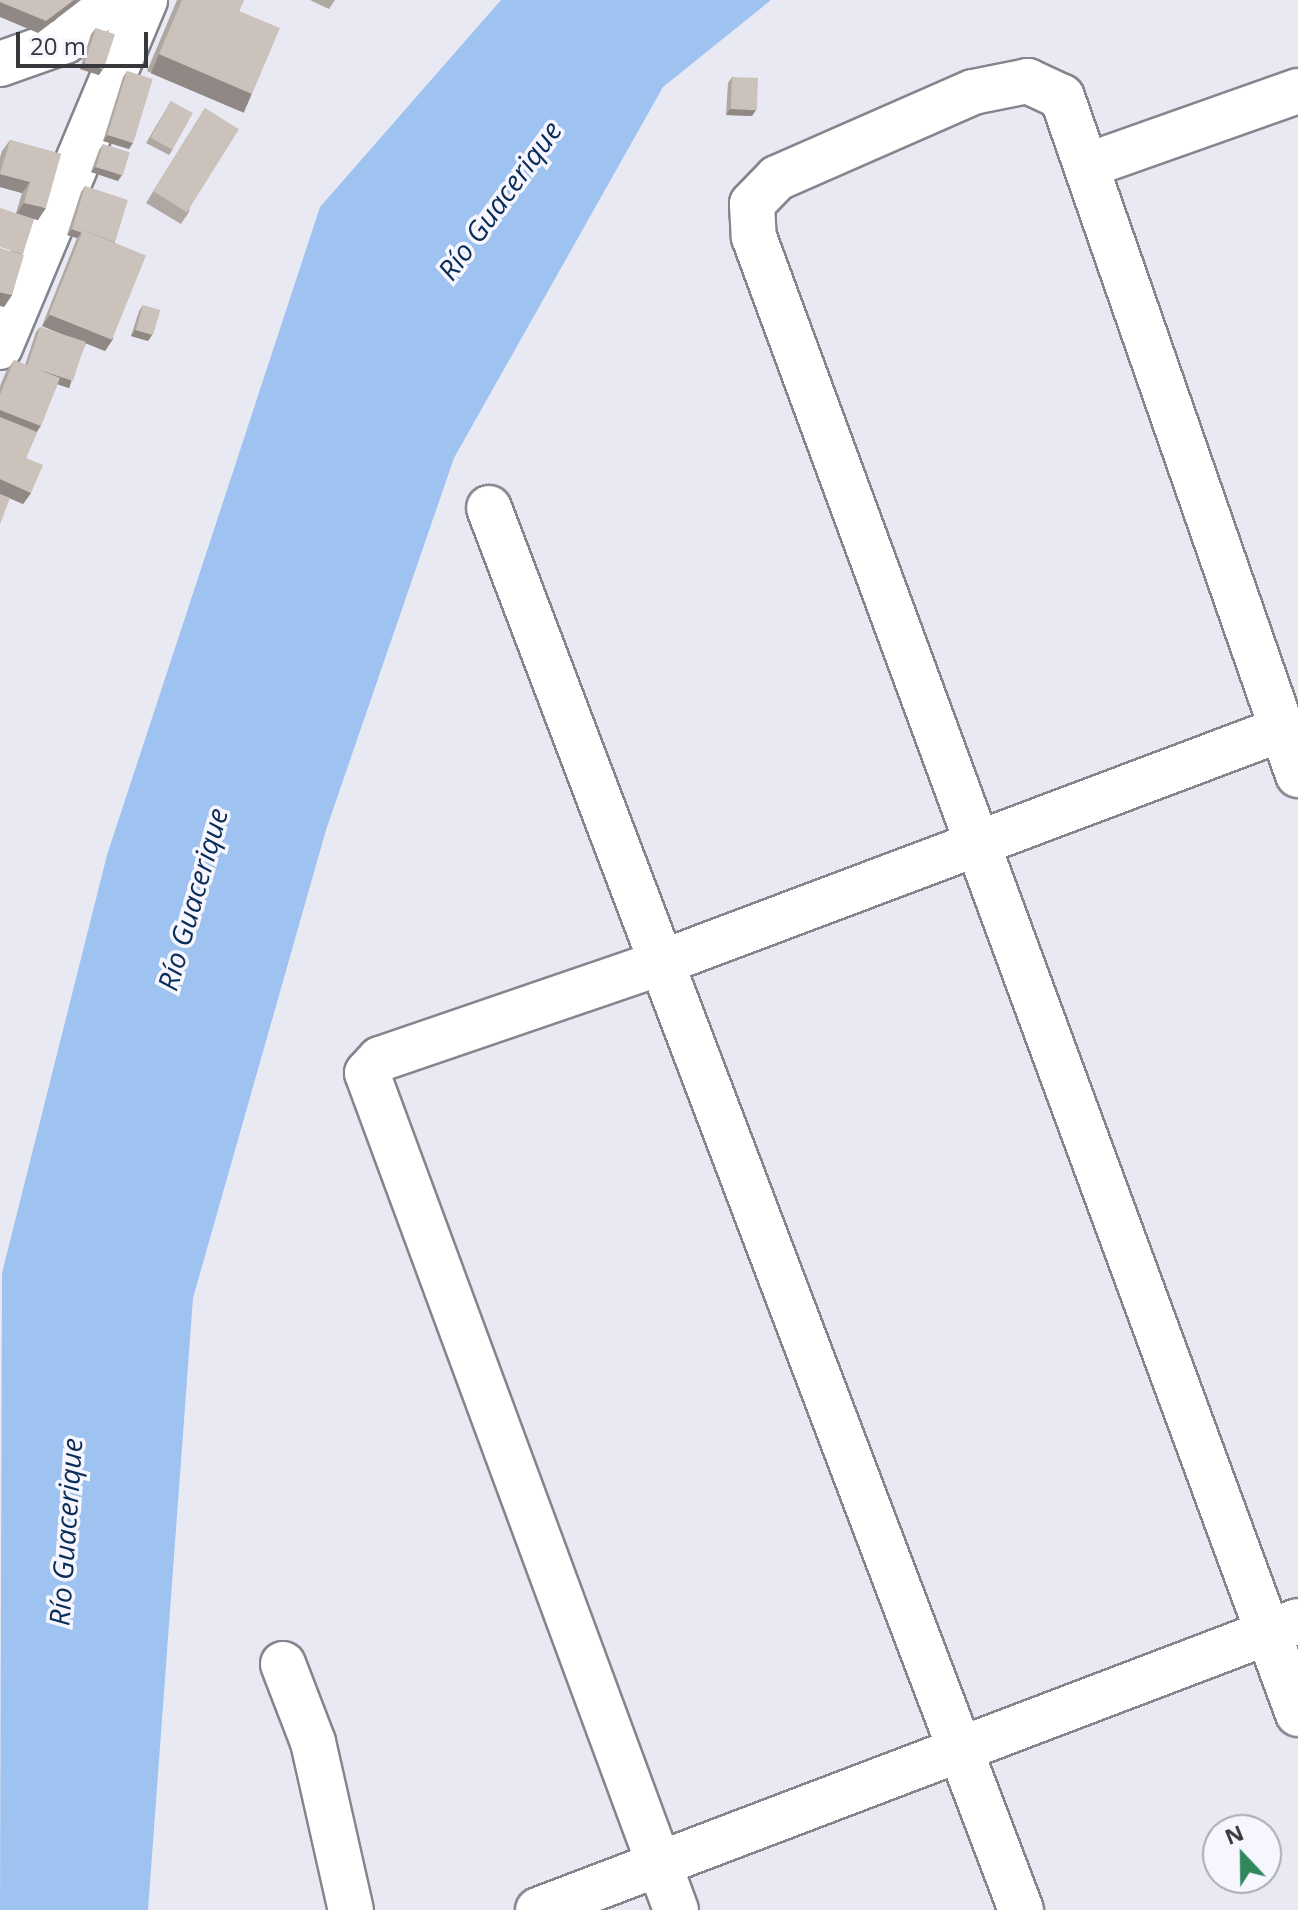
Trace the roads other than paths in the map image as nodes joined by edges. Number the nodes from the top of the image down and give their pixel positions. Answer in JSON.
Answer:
{"nodes":[{"id":1,"x":108,"y":0,"type":"edge"},
{"id":2,"x":145,"y":0,"type":"edge"},
{"id":3,"x":0,"y":64,"type":"edge"},
{"id":4,"x":1298,"y":91,"type":"edge"},
{"id":5,"x":1089,"y":165,"type":"junction"},
{"id":6,"x":0,"y":347,"type":"edge"},
{"id":7,"x":489,"y":508,"type":"dead end"},
{"id":8,"x":1282,"y":729,"type":"junction"},
{"id":9,"x":1298,"y":775,"type":"edge"},
{"id":10,"x":977,"y":839,"type":"junction"},
{"id":11,"x":663,"y":962,"type":"junction"},
{"id":12,"x":1282,"y":1627,"type":"edge"},
{"id":13,"x":283,"y":1664,"type":"dead end"},
{"id":14,"x":1298,"y":1714,"type":"edge"},
{"id":15,"x":958,"y":1751,"type":"junction"},
{"id":16,"x":659,"y":1864,"type":"junction"},
{"id":17,"x":351,"y":1910,"type":"edge"},
{"id":18,"x":538,"y":1910,"type":"edge"},
{"id":19,"x":676,"y":1910,"type":"edge"},
{"id":20,"x":1021,"y":1910,"type":"edge"}],
"edges":[{"from":1,"to":3,"type":"street"},
{"from":2,"to":6,"type":"street"},
{"from":4,"to":5,"type":"street"},
{"from":5,"to":8,"type":"street"},
{"from":5,"to":10,"type":"street"},
{"from":7,"to":11,"type":"street"},
{"from":8,"to":9,"type":"street"},
{"from":8,"to":10,"type":"street"},
{"from":10,"to":11,"type":"street"},
{"from":10,"to":12,"type":"street"},
{"from":11,"to":15,"type":"street"},
{"from":11,"to":16,"type":"street"},
{"from":12,"to":14,"type":"street"},
{"from":12,"to":15,"type":"street"},
{"from":13,"to":17,"type":"street"},
{"from":15,"to":16,"type":"street"},
{"from":15,"to":20,"type":"street"},
{"from":16,"to":18,"type":"street"},
{"from":16,"to":19,"type":"street"}]}
